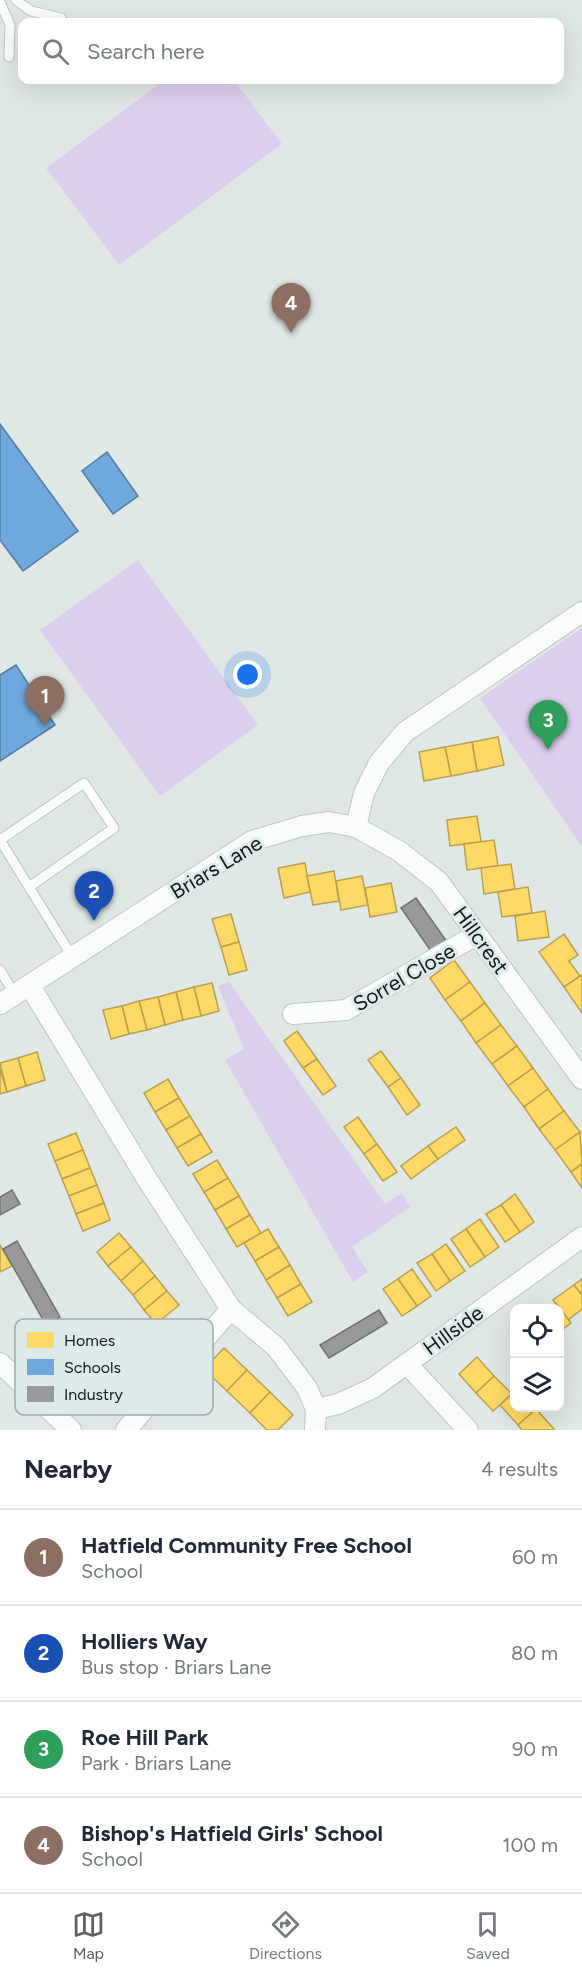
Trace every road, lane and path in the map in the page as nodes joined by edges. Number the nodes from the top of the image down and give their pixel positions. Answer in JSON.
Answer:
{"nodes":[{"id":1,"x":16,"y":0,"type":"edge"},
{"id":2,"x":0,"y":2,"type":"edge"},
{"id":3,"x":61,"y":18,"type":"dead end"},
{"id":4,"x":9,"y":57,"type":"dead end"},
{"id":5,"x":582,"y":612,"type":"edge"},
{"id":6,"x":356,"y":827,"type":"junction"},
{"id":7,"x":0,"y":840,"type":"edge"},
{"id":8,"x":29,"y":887,"type":"junction"},
{"id":9,"x":476,"y":935,"type":"junction"},
{"id":10,"x":74,"y":958,"type":"junction"},
{"id":11,"x":0,"y":970,"type":"edge"},
{"id":12,"x":15,"y":995,"type":"edge"},
{"id":13,"x":293,"y":1014,"type":"dead end"},
{"id":14,"x":582,"y":1079,"type":"edge"},
{"id":15,"x":582,"y":1237,"type":"edge"},
{"id":16,"x":231,"y":1309,"type":"junction"},
{"id":17,"x":213,"y":1330,"type":"edge"},
{"id":18,"x":0,"y":1363,"type":"edge"},
{"id":19,"x":407,"y":1364,"type":"junction"},
{"id":20,"x":15,"y":1377,"type":"edge"},
{"id":21,"x":316,"y":1408,"type":"junction"},
{"id":22,"x":55,"y":1415,"type":"edge"},
{"id":23,"x":139,"y":1415,"type":"edge"},
{"id":24,"x":71,"y":1430,"type":"edge"},
{"id":25,"x":126,"y":1430,"type":"edge"},
{"id":26,"x":315,"y":1430,"type":"edge"},
{"id":27,"x":468,"y":1430,"type":"edge"}],
"edges":[{"from":1,"to":3,"type":"lane"},
{"from":2,"to":4,"type":"lane"},
{"from":5,"to":6,"type":"street"},
{"from":6,"to":9,"type":"street","name":"Hillcrest"},
{"from":6,"to":10,"type":"street","name":"Briars Lane"},
{"from":7,"to":8,"type":"lane"},
{"from":7,"to":8,"type":"lane"},
{"from":8,"to":10,"type":"lane"},
{"from":9,"to":13,"type":"street","name":"Sorrel Close"},
{"from":9,"to":14,"type":"street","name":"Hillcrest"},
{"from":10,"to":12,"type":"street","name":"Briars Lane"},
{"from":11,"to":12,"type":"lane"},
{"from":12,"to":16,"type":"street"},
{"from":15,"to":19,"type":"street","name":"Hillside"},
{"from":16,"to":17,"type":"street"},
{"from":16,"to":21,"type":"street"},
{"from":18,"to":20,"type":"street"},
{"from":19,"to":21,"type":"street","name":"Hillside"},
{"from":19,"to":27,"type":"street"},
{"from":21,"to":26,"type":"street"},
{"from":22,"to":24,"type":"street"},
{"from":23,"to":25,"type":"street"}]}
